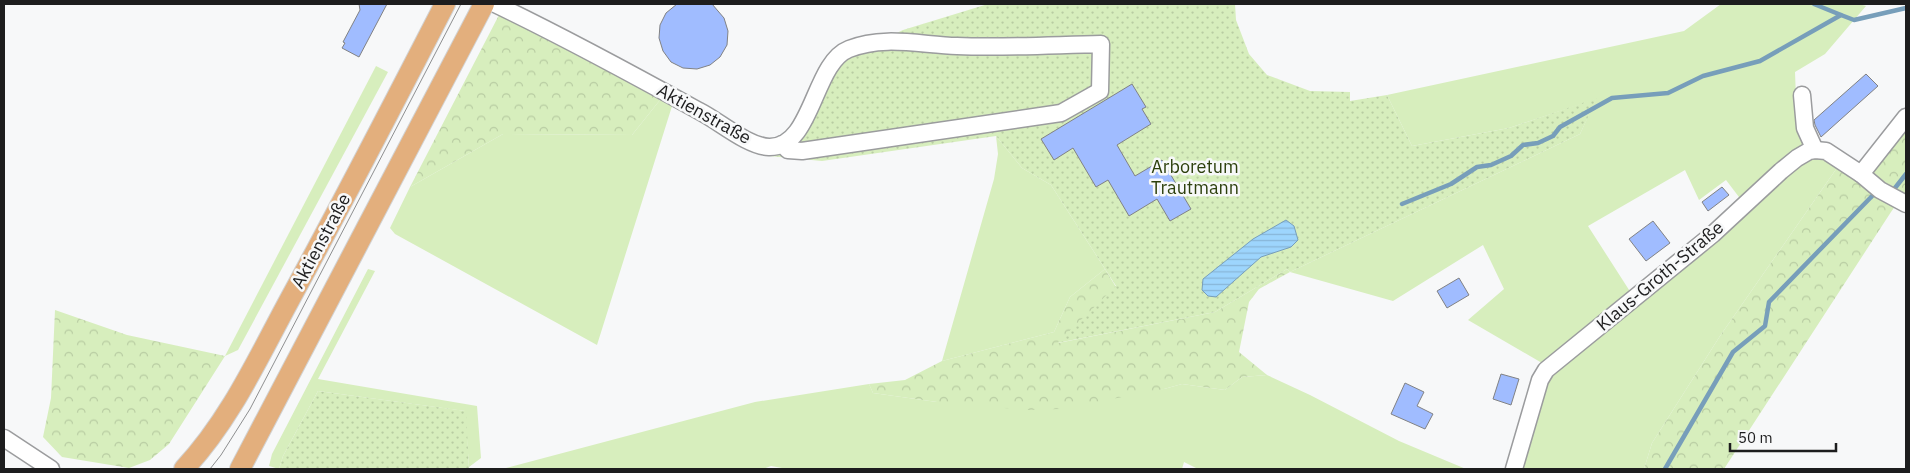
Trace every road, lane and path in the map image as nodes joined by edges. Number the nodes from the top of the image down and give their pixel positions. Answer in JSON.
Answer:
{"nodes":[{"id":1,"x":445,"y":4,"type":"edge"},
{"id":2,"x":484,"y":4,"type":"edge"},
{"id":3,"x":495,"y":4,"type":"edge"},
{"id":4,"x":1802,"y":95,"type":"dead end"},
{"id":5,"x":1906,"y":117,"type":"edge"},
{"id":6,"x":782,"y":144,"type":"junction"},
{"id":7,"x":1815,"y":150,"type":"junction"},
{"id":8,"x":1861,"y":174,"type":"junction"},
{"id":9,"x":1906,"y":204,"type":"edge"},
{"id":10,"x":4,"y":438,"type":"edge"},
{"id":11,"x":194,"y":465,"type":"edge"},
{"id":12,"x":48,"y":467,"type":"edge"},
{"id":13,"x":65,"y":469,"type":"edge"},
{"id":14,"x":240,"y":469,"type":"edge"},
{"id":15,"x":1514,"y":469,"type":"edge"}],
"edges":[{"from":1,"to":11,"type":"main road","name":"Aktienstraße"},
{"from":2,"to":14,"type":"main road","name":"Aktienstraße"},
{"from":3,"to":6,"type":"street","name":"Aktienstraße"},
{"from":4,"to":7,"type":"street"},
{"from":5,"to":8,"type":"street"},
{"from":6,"to":6,"type":"street","name":"Aktienstraße"},
{"from":7,"to":8,"type":"street"},
{"from":7,"to":15,"type":"street","name":"Klaus-Groth-Straße"},
{"from":8,"to":9,"type":"street"},
{"from":10,"to":12,"type":"street"},
{"from":12,"to":13,"type":"street"}]}
